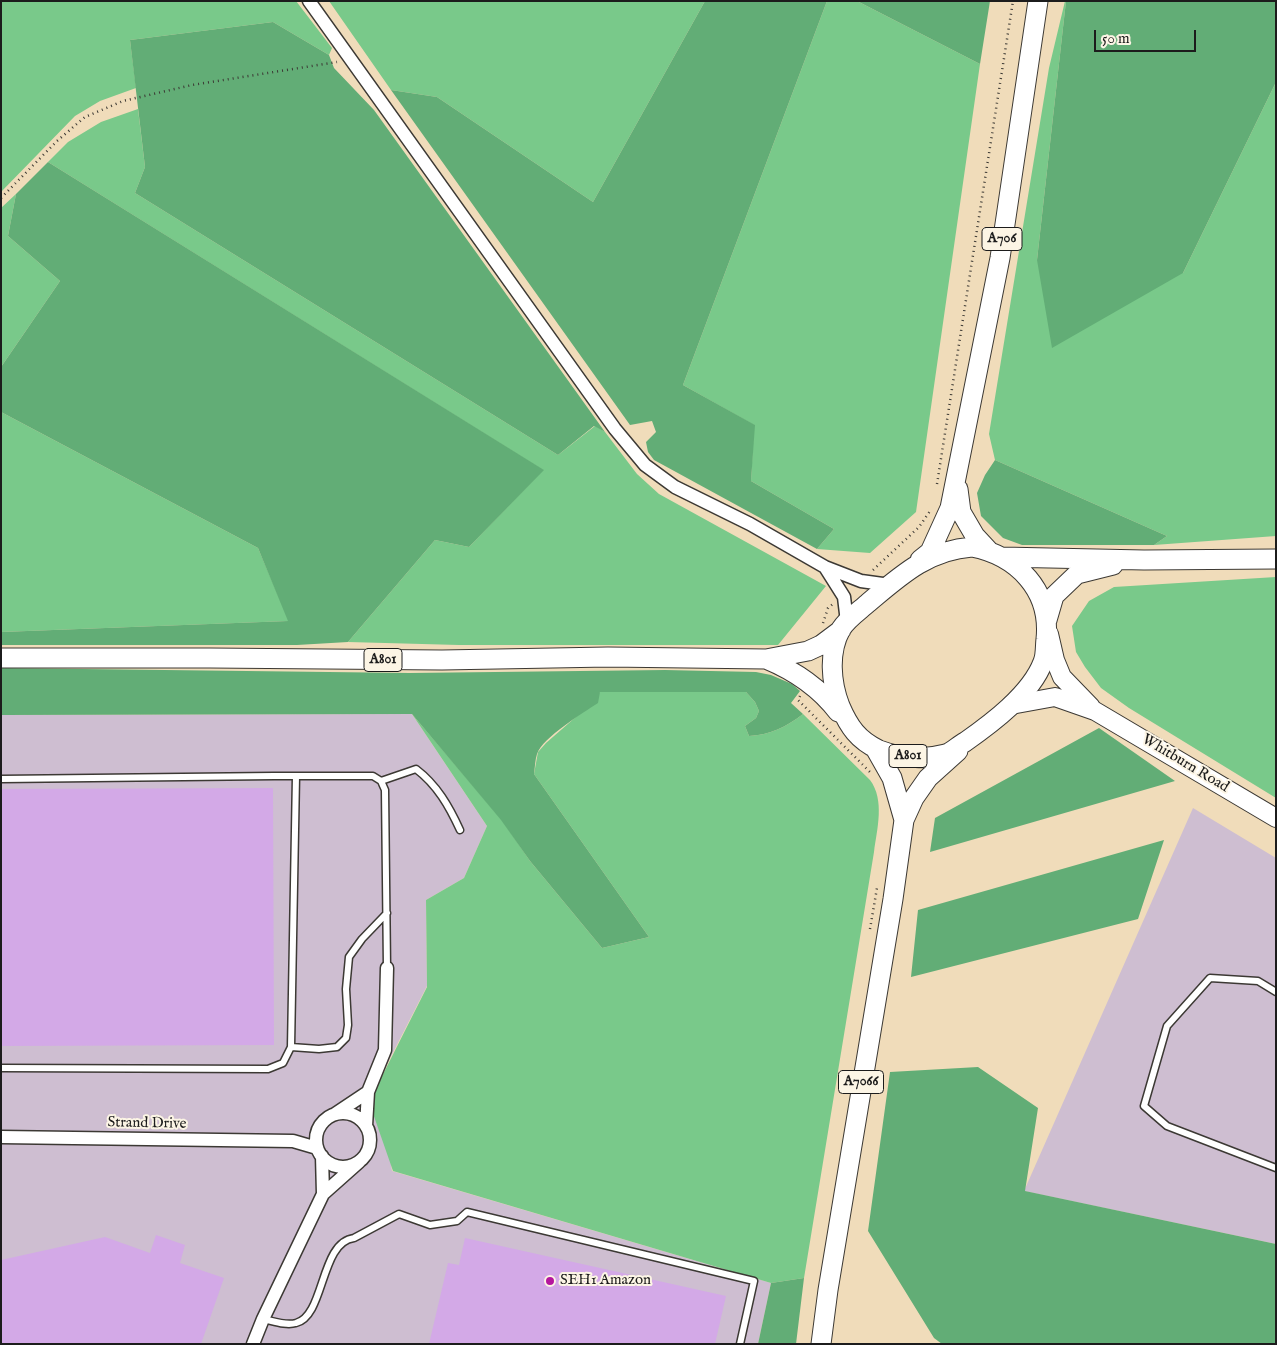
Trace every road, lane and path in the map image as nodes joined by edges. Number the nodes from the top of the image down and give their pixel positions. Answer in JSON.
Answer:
{"nodes":[{"id":1,"x":310,"y":1,"type":"edge"},
{"id":2,"x":1013,"y":1,"type":"edge"},
{"id":3,"x":1038,"y":1,"type":"edge"},
{"id":4,"x":350,"y":57,"type":"junction"},
{"id":5,"x":1,"y":198,"type":"edge"},
{"id":6,"x":956,"y":476,"type":"junction"},
{"id":7,"x":937,"y":485,"type":"dead end"},
{"id":8,"x":930,"y":508,"type":"dead end"},
{"id":9,"x":995,"y":553,"type":"junction"},
{"id":10,"x":1276,"y":559,"type":"edge"},
{"id":11,"x":1144,"y":560,"type":"junction"},
{"id":12,"x":825,"y":567,"type":"junction"},
{"id":13,"x":897,"y":579,"type":"junction"},
{"id":14,"x":861,"y":581,"type":"junction"},
{"id":15,"x":844,"y":597,"type":"junction"},
{"id":16,"x":1047,"y":624,"type":"junction"},
{"id":17,"x":844,"y":626,"type":"junction"},
{"id":18,"x":819,"y":627,"type":"dead end"},
{"id":19,"x":1,"y":658,"type":"edge"},
{"id":20,"x":766,"y":659,"type":"junction"},
{"id":21,"x":808,"y":682,"type":"junction"},
{"id":22,"x":1011,"y":705,"type":"junction"},
{"id":23,"x":1094,"y":711,"type":"junction"},
{"id":24,"x":847,"y":724,"type":"junction"},
{"id":25,"x":975,"y":734,"type":"junction"},
{"id":26,"x":875,"y":748,"type":"junction"},
{"id":27,"x":296,"y":776,"type":"junction"},
{"id":28,"x":875,"y":778,"type":"dead end"},
{"id":29,"x":1,"y":779,"type":"edge"},
{"id":30,"x":381,"y":781,"type":"junction"},
{"id":31,"x":1276,"y":818,"type":"edge"},
{"id":32,"x":904,"y":820,"type":"junction"},
{"id":33,"x":460,"y":830,"type":"dead end"},
{"id":34,"x":878,"y":879,"type":"dead end"},
{"id":35,"x":387,"y":913,"type":"junction"},
{"id":36,"x":869,"y":938,"type":"dead end"},
{"id":37,"x":387,"y":968,"type":"joint"},
{"id":38,"x":1276,"y":992,"type":"edge"},
{"id":39,"x":291,"y":1047,"type":"junction"},
{"id":40,"x":1,"y":1068,"type":"edge"},
{"id":41,"x":368,"y":1092,"type":"junction"},
{"id":42,"x":334,"y":1114,"type":"junction"},
{"id":43,"x":320,"y":1126,"type":"junction"},
{"id":44,"x":366,"y":1126,"type":"junction"},
{"id":45,"x":1,"y":1137,"type":"edge"},
{"id":46,"x":293,"y":1141,"type":"junction"},
{"id":47,"x":320,"y":1152,"type":"junction"},
{"id":48,"x":359,"y":1162,"type":"junction"},
{"id":49,"x":1276,"y":1168,"type":"edge"},
{"id":50,"x":323,"y":1194,"type":"junction"},
{"id":51,"x":262,"y":1319,"type":"junction"},
{"id":52,"x":253,"y":1344,"type":"edge"},
{"id":53,"x":740,"y":1344,"type":"edge"},
{"id":54,"x":821,"y":1344,"type":"edge"}],
"edges":[{"from":1,"to":4,"type":"street"},
{"from":2,"to":7,"type":"path"},
{"from":3,"to":6,"type":"main road","number":"A706"},
{"from":4,"to":5,"type":"path"},
{"from":4,"to":12,"type":"street"},
{"from":6,"to":9,"type":"main road","number":"A706"},
{"from":6,"to":13,"type":"main road","number":"A706"},
{"from":8,"to":14,"type":"path"},
{"from":9,"to":11,"type":"main road","number":"A801"},
{"from":9,"to":13,"type":"main road","number":"A801"},
{"from":9,"to":16,"type":"main road","number":"A801"},
{"from":10,"to":11,"type":"main road","number":"A801"},
{"from":11,"to":16,"type":"main road","number":"A801"},
{"from":12,"to":14,"type":"street"},
{"from":12,"to":15,"type":"street"},
{"from":13,"to":14,"type":"street"},
{"from":13,"to":17,"type":"main road","number":"A801"},
{"from":15,"to":17,"type":"street"},
{"from":15,"to":18,"type":"path"},
{"from":16,"to":22,"type":"main road","number":"A801"},
{"from":16,"to":23,"type":"main road","name":"Whitburn Road"},
{"from":17,"to":20,"type":"main road","number":"A801"},
{"from":17,"to":24,"type":"main road","number":"A801"},
{"from":19,"to":20,"type":"main road","number":"A801"},
{"from":20,"to":21,"type":"main road","number":"A801"},
{"from":21,"to":24,"type":"main road","number":"A801"},
{"from":21,"to":28,"type":"path"},
{"from":22,"to":23,"type":"main road","name":"Whitburn Road"},
{"from":22,"to":25,"type":"main road","number":"A801"},
{"from":23,"to":31,"type":"main road","name":"Whitburn Road"},
{"from":24,"to":26,"type":"main road","number":"A801"},
{"from":25,"to":26,"type":"main road","number":"A801"},
{"from":25,"to":32,"type":"main road","number":"A7066"},
{"from":26,"to":32,"type":"main road","number":"A7066"},
{"from":27,"to":29,"type":"lane"},
{"from":27,"to":30,"type":"lane"},
{"from":27,"to":39,"type":"lane"},
{"from":30,"to":33,"type":"lane"},
{"from":30,"to":35,"type":"lane"},
{"from":32,"to":54,"type":"main road","number":"A7066"},
{"from":34,"to":36,"type":"path"},
{"from":35,"to":37,"type":"lane"},
{"from":35,"to":39,"type":"lane"},
{"from":37,"to":41,"type":"street"},
{"from":38,"to":49,"type":"lane"},
{"from":39,"to":40,"type":"lane"},
{"from":41,"to":42,"type":"street"},
{"from":41,"to":44,"type":"street"},
{"from":42,"to":43,"type":"street"},
{"from":42,"to":44,"type":"street"},
{"from":43,"to":46,"type":"street","name":"Strand Drive"},
{"from":43,"to":47,"type":"street"},
{"from":44,"to":48,"type":"street"},
{"from":45,"to":46,"type":"street","name":"Strand Drive"},
{"from":46,"to":47,"type":"street","name":"Strand Drive"},
{"from":47,"to":48,"type":"street"},
{"from":47,"to":50,"type":"street"},
{"from":48,"to":50,"type":"street"},
{"from":50,"to":51,"type":"street"},
{"from":51,"to":52,"type":"street"},
{"from":51,"to":53,"type":"lane"}]}
